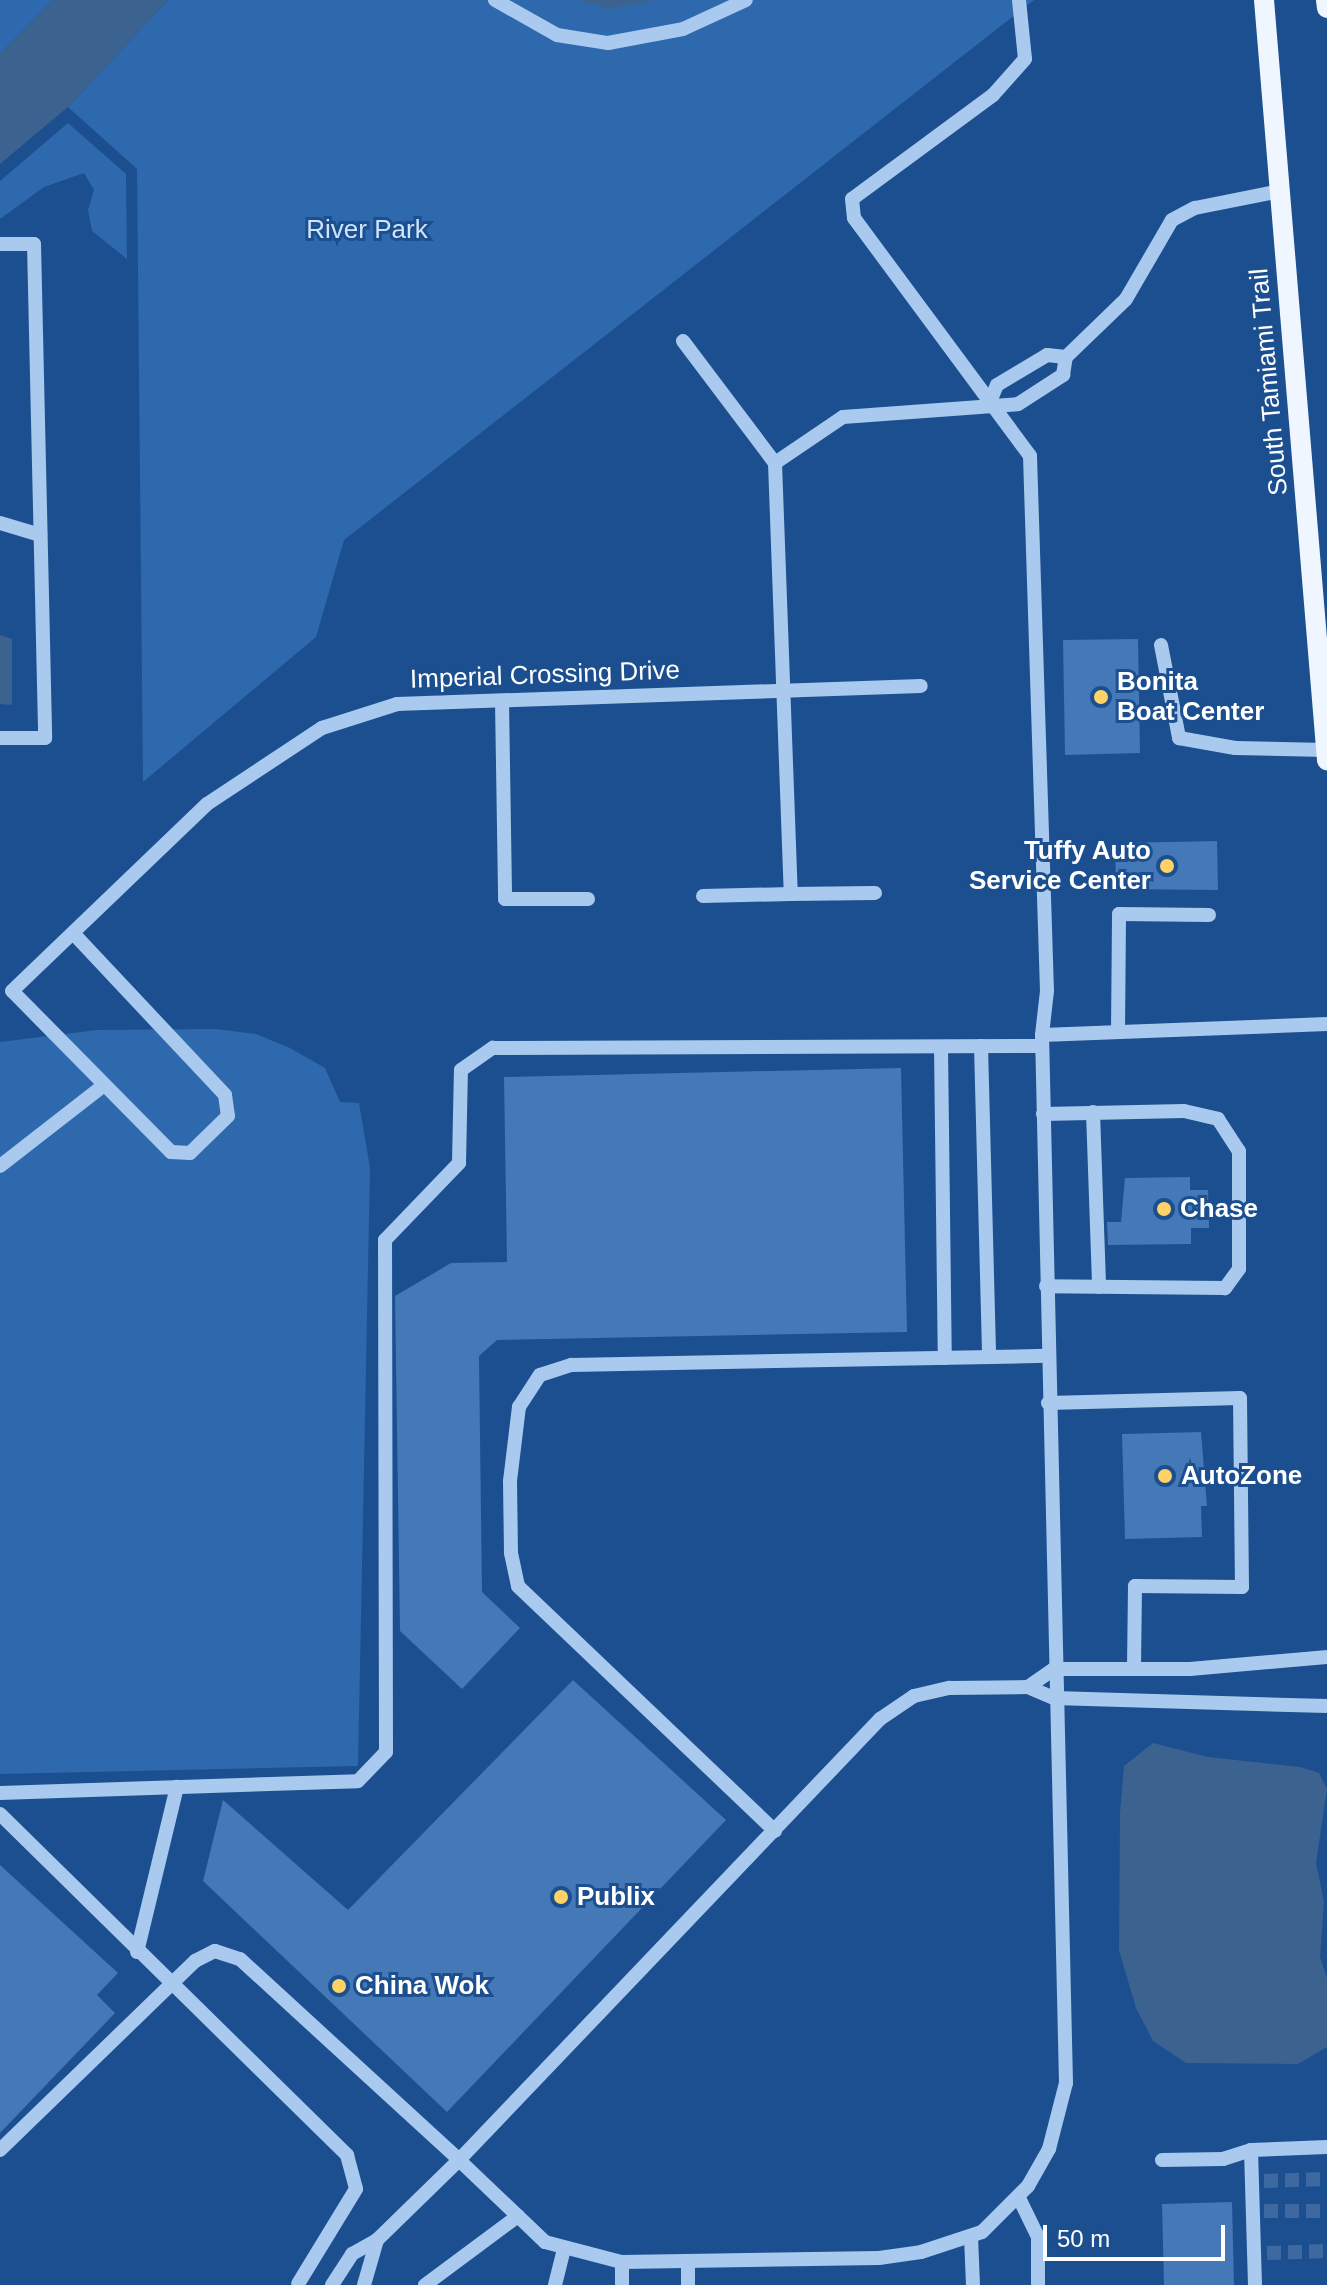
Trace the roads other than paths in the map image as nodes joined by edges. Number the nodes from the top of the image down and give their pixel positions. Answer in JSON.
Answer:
{"nodes":[{"id":1,"x":495,"y":0,"type":"edge"},
{"id":2,"x":746,"y":0,"type":"edge"},
{"id":3,"x":1019,"y":0,"type":"edge"},
{"id":4,"x":1264,"y":0,"type":"edge"},
{"id":5,"x":1326,"y":0,"type":"edge"},
{"id":6,"x":1327,"y":8,"type":"edge"},
{"id":7,"x":1280,"y":191,"type":"junction"},
{"id":8,"x":0,"y":244,"type":"edge"},
{"id":9,"x":683,"y":341,"type":"dead end"},
{"id":10,"x":1066,"y":357,"type":"junction"},
{"id":11,"x":990,"y":402,"type":"junction"},
{"id":12,"x":775,"y":463,"type":"junction"},
{"id":13,"x":0,"y":523,"type":"edge"},
{"id":14,"x":40,"y":535,"type":"junction"},
{"id":15,"x":1161,"y":645,"type":"dead end"},
{"id":16,"x":921,"y":686,"type":"dead end"},
{"id":17,"x":784,"y":691,"type":"junction"},
{"id":18,"x":502,"y":701,"type":"junction"},
{"id":19,"x":0,"y":738,"type":"edge"},
{"id":20,"x":1326,"y":750,"type":"edge"},
{"id":21,"x":1327,"y":760,"type":"edge"},
{"id":22,"x":875,"y":893,"type":"dead end"},
{"id":23,"x":791,"y":894,"type":"junction"},
{"id":24,"x":703,"y":896,"type":"dead end"},
{"id":25,"x":588,"y":899,"type":"dead end"},
{"id":26,"x":1209,"y":915,"type":"dead end"},
{"id":27,"x":73,"y":933,"type":"junction"},
{"id":28,"x":1327,"y":1024,"type":"edge"},
{"id":29,"x":1118,"y":1032,"type":"junction"},
{"id":30,"x":1042,"y":1040,"type":"junction"},
{"id":31,"x":981,"y":1046,"type":"junction"},
{"id":32,"x":941,"y":1047,"type":"junction"},
{"id":33,"x":104,"y":1085,"type":"junction"},
{"id":34,"x":1093,"y":1112,"type":"junction"},
{"id":35,"x":1043,"y":1114,"type":"junction"},
{"id":36,"x":0,"y":1166,"type":"edge"},
{"id":37,"x":1046,"y":1286,"type":"junction"},
{"id":38,"x":1099,"y":1287,"type":"junction"},
{"id":39,"x":989,"y":1356,"type":"junction"},
{"id":40,"x":1047,"y":1356,"type":"junction"},
{"id":41,"x":945,"y":1358,"type":"junction"},
{"id":42,"x":1048,"y":1403,"type":"junction"},
{"id":43,"x":1327,"y":1657,"type":"edge"},
{"id":44,"x":1054,"y":1669,"type":"junction"},
{"id":45,"x":1134,"y":1669,"type":"junction"},
{"id":46,"x":1028,"y":1687,"type":"junction"},
{"id":47,"x":1054,"y":1698,"type":"junction"},
{"id":48,"x":1327,"y":1706,"type":"edge"},
{"id":49,"x":177,"y":1787,"type":"junction"},
{"id":50,"x":0,"y":1793,"type":"edge"},
{"id":51,"x":0,"y":1814,"type":"edge"},
{"id":52,"x":775,"y":1831,"type":"junction"},
{"id":53,"x":137,"y":1952,"type":"junction"},
{"id":54,"x":170,"y":1985,"type":"junction"},
{"id":55,"x":1327,"y":2147,"type":"edge"},
{"id":56,"x":0,"y":2150,"type":"edge"},
{"id":57,"x":1251,"y":2150,"type":"junction"},
{"id":58,"x":459,"y":2160,"type":"junction"},
{"id":59,"x":1162,"y":2160,"type":"dead end"},
{"id":60,"x":1019,"y":2198,"type":"junction"},
{"id":61,"x":518,"y":2216,"type":"junction"},
{"id":62,"x":971,"y":2237,"type":"junction"},
{"id":63,"x":377,"y":2240,"type":"junction"},
{"id":64,"x":564,"y":2248,"type":"junction"},
{"id":65,"x":622,"y":2262,"type":"junction"},
{"id":66,"x":688,"y":2264,"type":"junction"},
{"id":67,"x":299,"y":2285,"type":"edge"},
{"id":68,"x":332,"y":2285,"type":"edge"},
{"id":69,"x":364,"y":2285,"type":"edge"},
{"id":70,"x":425,"y":2285,"type":"edge"},
{"id":71,"x":555,"y":2285,"type":"edge"},
{"id":72,"x":622,"y":2285,"type":"edge"},
{"id":73,"x":688,"y":2285,"type":"edge"},
{"id":74,"x":973,"y":2285,"type":"edge"},
{"id":75,"x":1038,"y":2285,"type":"edge"},
{"id":76,"x":1255,"y":2285,"type":"edge"}],
"edges":[{"from":1,"to":2,"type":"street"},
{"from":3,"to":11,"type":"street"},
{"from":4,"to":7,"type":"main road","name":"South Tamiami Trail"},
{"from":5,"to":6,"type":"main road"},
{"from":7,"to":10,"type":"street"},
{"from":7,"to":20,"type":"main road","name":"South Tamiami Trail"},
{"from":8,"to":14,"type":"street"},
{"from":9,"to":12,"type":"street"},
{"from":10,"to":11,"type":"street"},
{"from":10,"to":11,"type":"street"},
{"from":11,"to":12,"type":"street"},
{"from":11,"to":30,"type":"street"},
{"from":12,"to":17,"type":"street"},
{"from":13,"to":14,"type":"street"},
{"from":14,"to":19,"type":"street"},
{"from":15,"to":20,"type":"street"},
{"from":16,"to":17,"type":"street","name":"Imperial Crossing Drive"},
{"from":17,"to":18,"type":"street","name":"Imperial Crossing Drive"},
{"from":17,"to":23,"type":"street"},
{"from":18,"to":25,"type":"street"},
{"from":18,"to":27,"type":"street","name":"Imperial Crossing Drive"},
{"from":20,"to":21,"type":"main road","name":"South Tamiami Trail"},
{"from":22,"to":23,"type":"street"},
{"from":23,"to":24,"type":"street"},
{"from":26,"to":29,"type":"street"},
{"from":27,"to":33,"type":"street","name":"Imperial Crossing Drive"},
{"from":27,"to":33,"type":"street"},
{"from":28,"to":29,"type":"street"},
{"from":29,"to":30,"type":"street"},
{"from":30,"to":31,"type":"street"},
{"from":30,"to":35,"type":"street"},
{"from":31,"to":32,"type":"street"},
{"from":31,"to":39,"type":"street"},
{"from":32,"to":41,"type":"street"},
{"from":32,"to":49,"type":"street"},
{"from":33,"to":36,"type":"street"},
{"from":34,"to":35,"type":"street"},
{"from":34,"to":38,"type":"street"},
{"from":34,"to":38,"type":"street"},
{"from":35,"to":37,"type":"street"},
{"from":37,"to":38,"type":"street"},
{"from":37,"to":40,"type":"street"},
{"from":39,"to":40,"type":"street"},
{"from":39,"to":41,"type":"street"},
{"from":40,"to":42,"type":"street"},
{"from":41,"to":52,"type":"street"},
{"from":42,"to":44,"type":"street"},
{"from":42,"to":45,"type":"street"},
{"from":43,"to":45,"type":"street"},
{"from":44,"to":45,"type":"street"},
{"from":44,"to":46,"type":"street"},
{"from":44,"to":47,"type":"street"},
{"from":46,"to":47,"type":"street"},
{"from":46,"to":52,"type":"street"},
{"from":47,"to":48,"type":"street"},
{"from":47,"to":60,"type":"street"},
{"from":49,"to":50,"type":"street"},
{"from":49,"to":53,"type":"street"},
{"from":51,"to":53,"type":"street"},
{"from":52,"to":58,"type":"street"},
{"from":53,"to":54,"type":"street"},
{"from":54,"to":56,"type":"street"},
{"from":54,"to":58,"type":"street"},
{"from":54,"to":67,"type":"street"},
{"from":55,"to":57,"type":"street"},
{"from":57,"to":59,"type":"street"},
{"from":57,"to":76,"type":"street"},
{"from":58,"to":61,"type":"street"},
{"from":58,"to":63,"type":"street"},
{"from":60,"to":62,"type":"street"},
{"from":60,"to":75,"type":"street"},
{"from":61,"to":64,"type":"street"},
{"from":61,"to":70,"type":"street"},
{"from":62,"to":66,"type":"street"},
{"from":62,"to":74,"type":"street"},
{"from":63,"to":68,"type":"street"},
{"from":63,"to":69,"type":"street"},
{"from":64,"to":65,"type":"street"},
{"from":64,"to":71,"type":"street"},
{"from":65,"to":66,"type":"street"},
{"from":65,"to":72,"type":"street"},
{"from":66,"to":73,"type":"street"}]}
